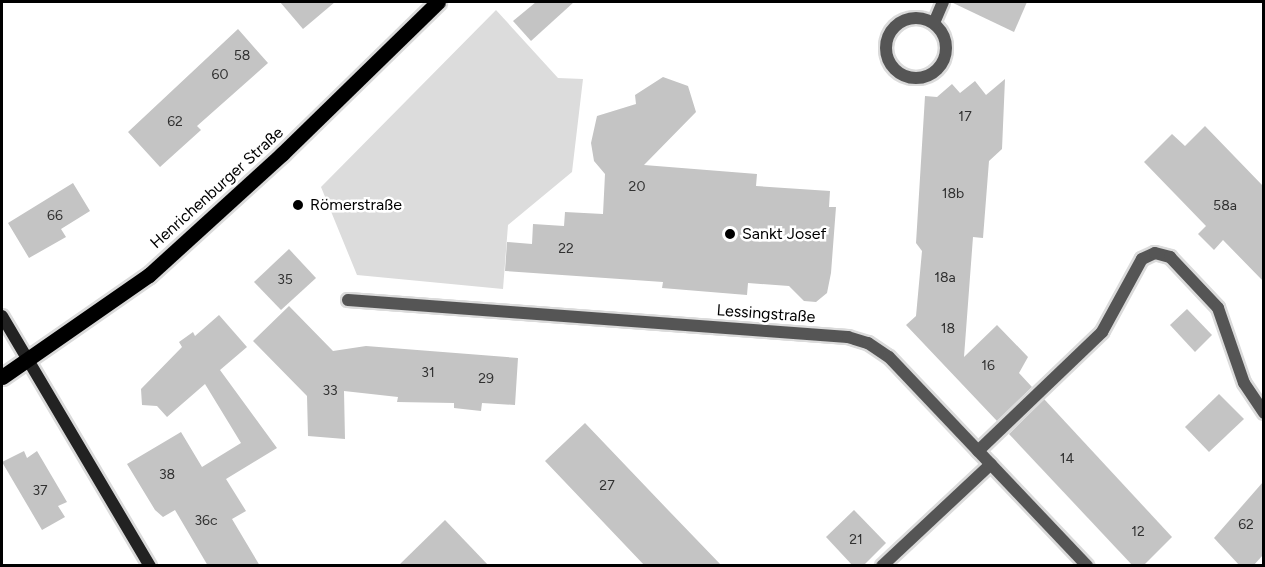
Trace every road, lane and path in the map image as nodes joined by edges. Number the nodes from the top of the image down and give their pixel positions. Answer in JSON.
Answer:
{"nodes":[{"id":1,"x":438,"y":2,"type":"edge"},
{"id":2,"x":943,"y":2,"type":"edge"},
{"id":3,"x":934,"y":23,"type":"junction"},
{"id":4,"x":348,"y":300,"type":"dead end"},
{"id":5,"x":2,"y":316,"type":"edge"},
{"id":6,"x":30,"y":362,"type":"junction"},
{"id":7,"x":2,"y":377,"type":"edge"},
{"id":8,"x":1263,"y":413,"type":"edge"},
{"id":9,"x":978,"y":451,"type":"junction"},
{"id":10,"x":991,"y":464,"type":"junction"},
{"id":11,"x":150,"y":566,"type":"edge"},
{"id":12,"x":882,"y":566,"type":"edge"},
{"id":13,"x":1087,"y":566,"type":"edge"}],
"edges":[{"from":1,"to":6,"type":"main road","name":"Henrichenburger Straße"},
{"from":2,"to":3,"type":"street"},
{"from":3,"to":3,"type":"street"},
{"from":4,"to":9,"type":"street","name":"Lessingstraße"},
{"from":5,"to":6,"type":"main road"},
{"from":6,"to":7,"type":"main road","name":"Henrichenburger Straße"},
{"from":6,"to":11,"type":"main road"},
{"from":8,"to":9,"type":"street"},
{"from":9,"to":10,"type":"street","name":"Lessingstraße"},
{"from":10,"to":12,"type":"street"},
{"from":10,"to":13,"type":"street","name":"Lessingstraße"}]}
